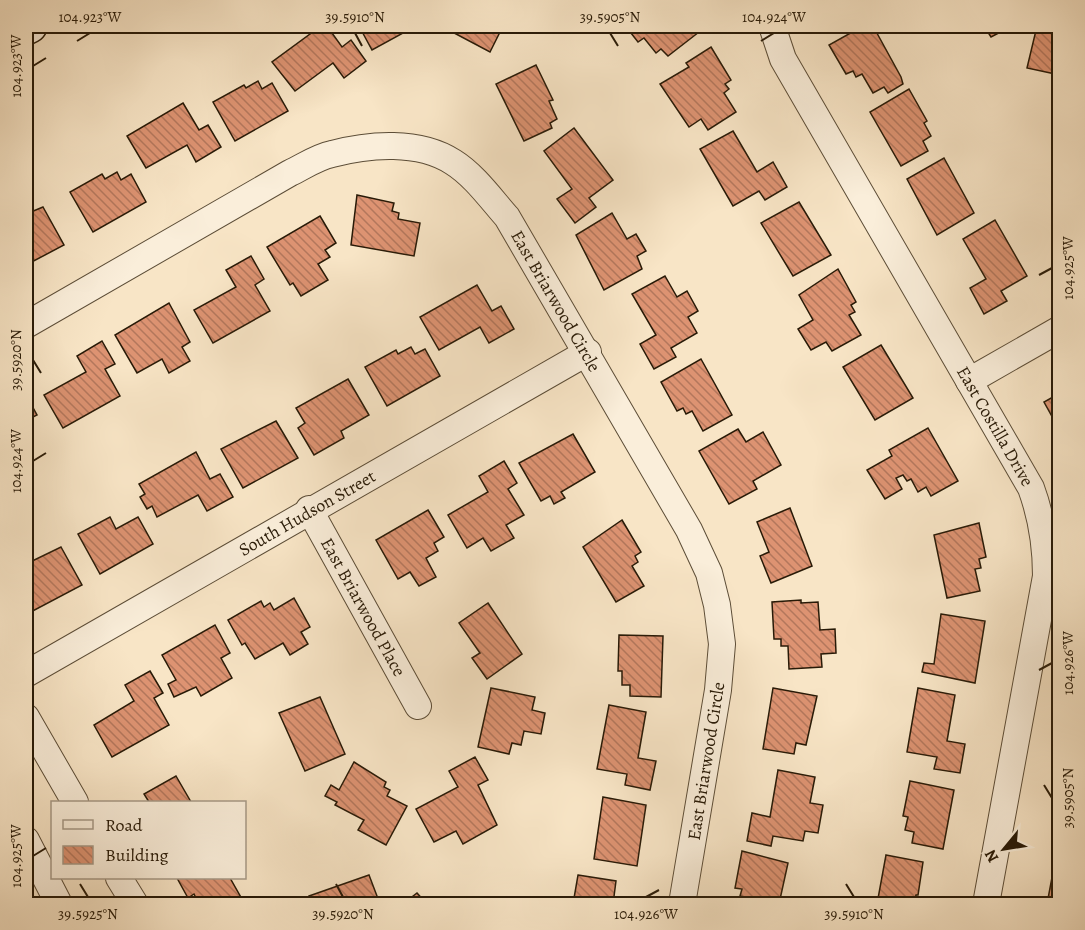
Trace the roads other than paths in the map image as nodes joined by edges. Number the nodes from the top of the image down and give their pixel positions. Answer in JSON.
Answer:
{"nodes":[{"id":1,"x":30,"y":26,"type":"edge"},
{"id":2,"x":772,"y":26,"type":"edge"},
{"id":3,"x":26,"y":28,"type":"edge"},
{"id":4,"x":26,"y":325,"type":"edge"},
{"id":5,"x":1059,"y":329,"type":"edge"},
{"id":6,"x":588,"y":352,"type":"junction"},
{"id":7,"x":969,"y":381,"type":"junction"},
{"id":8,"x":309,"y":509,"type":"junction"},
{"id":9,"x":26,"y":674,"type":"edge"},
{"id":10,"x":418,"y":706,"type":"dead end"},
{"id":11,"x":26,"y":717,"type":"edge"},
{"id":12,"x":74,"y":801,"type":"edge"},
{"id":13,"x":26,"y":840,"type":"edge"},
{"id":14,"x":120,"y":879,"type":"edge"},
{"id":15,"x":59,"y":904,"type":"edge"},
{"id":16,"x":135,"y":904,"type":"edge"},
{"id":17,"x":682,"y":904,"type":"edge"},
{"id":18,"x":986,"y":904,"type":"edge"}],
"edges":[{"from":1,"to":3,"type":"main road"},
{"from":2,"to":7,"type":"street","name":"East Costilla Drive"},
{"from":4,"to":6,"type":"street","name":"East Briarwood Circle"},
{"from":5,"to":7,"type":"street"},
{"from":6,"to":8,"type":"street","name":"South Hudson Street"},
{"from":6,"to":17,"type":"street","name":"East Briarwood Circle"},
{"from":7,"to":18,"type":"street","name":"East Costilla Drive"},
{"from":8,"to":9,"type":"street","name":"South Hudson Street"},
{"from":8,"to":10,"type":"street","name":"East Briarwood Place"},
{"from":11,"to":12,"type":"street"},
{"from":13,"to":15,"type":"street"},
{"from":14,"to":16,"type":"street"}]}
